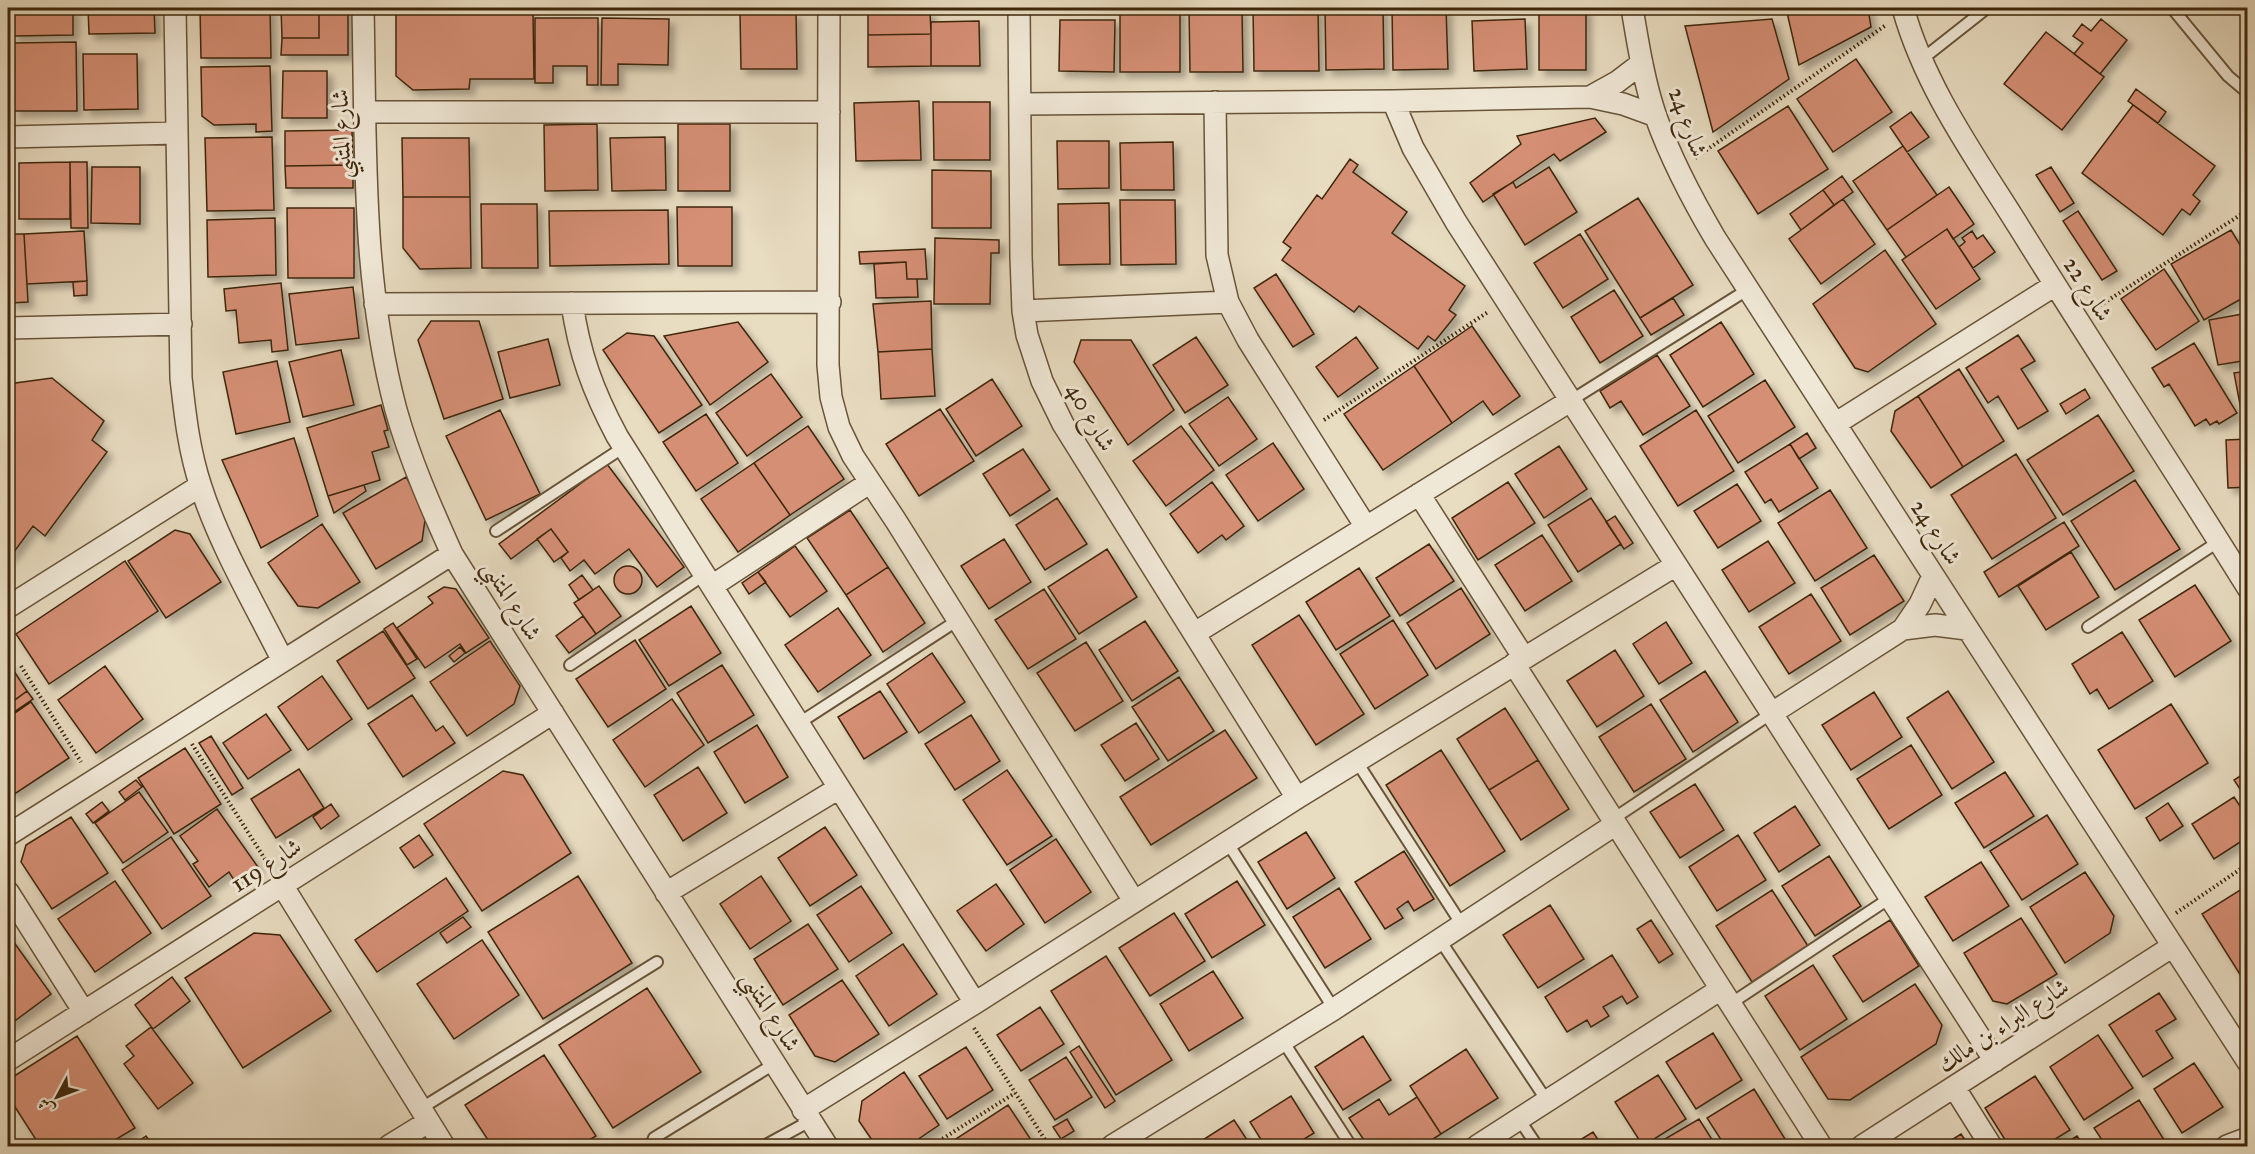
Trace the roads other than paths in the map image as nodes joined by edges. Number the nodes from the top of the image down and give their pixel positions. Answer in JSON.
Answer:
{"nodes":[{"id":1,"x":175,"y":8,"type":"edge"},
{"id":2,"x":363,"y":8,"type":"edge"},
{"id":3,"x":829,"y":8,"type":"edge"},
{"id":4,"x":1019,"y":8,"type":"edge"},
{"id":5,"x":1632,"y":8,"type":"edge"},
{"id":6,"x":1987,"y":8,"type":"edge"},
{"id":7,"x":2172,"y":8,"type":"edge"},
{"id":8,"x":1904,"y":10,"type":"edge"},
{"id":9,"x":1922,"y":60,"type":"junction"},
{"id":10,"x":1642,"y":63,"type":"junction"},
{"id":11,"x":2247,"y":93,"type":"edge"},
{"id":12,"x":1590,"y":97,"type":"junction"},
{"id":13,"x":1393,"y":101,"type":"junction"},
{"id":14,"x":1215,"y":102,"type":"junction"},
{"id":15,"x":1020,"y":104,"type":"junction"},
{"id":16,"x":366,"y":112,"type":"junction"},
{"id":17,"x":829,"y":112,"type":"junction"},
{"id":18,"x":1656,"y":116,"type":"junction"},
{"id":19,"x":177,"y":133,"type":"junction"},
{"id":20,"x":8,"y":137,"type":"edge"},
{"id":21,"x":2055,"y":285,"type":"junction"},
{"id":22,"x":1747,"y":290,"type":"junction"},
{"id":23,"x":830,"y":302,"type":"junction"},
{"id":24,"x":1228,"y":302,"type":"junction"},
{"id":25,"x":572,"y":303,"type":"junction"},
{"id":26,"x":375,"y":304,"type":"junction"},
{"id":27,"x":1023,"y":311,"type":"junction"},
{"id":28,"x":181,"y":324,"type":"junction"},
{"id":29,"x":8,"y":328,"type":"edge"},
{"id":30,"x":1570,"y":401,"type":"junction"},
{"id":31,"x":1836,"y":424,"type":"junction"},
{"id":32,"x":624,"y":447,"type":"junction"},
{"id":33,"x":869,"y":483,"type":"junction"},
{"id":34,"x":200,"y":486,"type":"junction"},
{"id":35,"x":1419,"y":494,"type":"junction"},
{"id":36,"x":1366,"y":527,"type":"junction"},
{"id":37,"x":496,"y":531,"type":"dead end"},
{"id":38,"x":2218,"y":542,"type":"junction"},
{"id":39,"x":452,"y":554,"type":"junction"},
{"id":40,"x":2240,"y":561,"type":"edge"},
{"id":41,"x":1676,"y":565,"type":"junction"},
{"id":42,"x":1933,"y":576,"type":"junction"},
{"id":43,"x":708,"y":581,"type":"junction"},
{"id":44,"x":2247,"y":588,"type":"edge"},
{"id":45,"x":8,"y":604,"type":"edge"},
{"id":46,"x":958,"y":620,"type":"junction"},
{"id":47,"x":2088,"y":627,"type":"dead end"},
{"id":48,"x":1903,"y":629,"type":"junction"},
{"id":49,"x":1967,"y":629,"type":"junction"},
{"id":50,"x":1195,"y":633,"type":"junction"},
{"id":51,"x":283,"y":661,"type":"junction"},
{"id":52,"x":1519,"y":661,"type":"junction"},
{"id":53,"x":570,"y":665,"type":"dead end"},
{"id":54,"x":553,"y":713,"type":"junction"},
{"id":55,"x":1772,"y":713,"type":"junction"},
{"id":56,"x":799,"y":723,"type":"junction"},
{"id":57,"x":1357,"y":762,"type":"junction"},
{"id":58,"x":839,"y":788,"type":"junction"},
{"id":59,"x":1297,"y":798,"type":"junction"},
{"id":60,"x":1614,"y":822,"type":"junction"},
{"id":61,"x":8,"y":835,"type":"edge"},
{"id":62,"x":1227,"y":843,"type":"junction"},
{"id":63,"x":282,"y":885,"type":"junction"},
{"id":64,"x":8,"y":892,"type":"edge"},
{"id":65,"x":666,"y":893,"type":"junction"},
{"id":66,"x":1890,"y":898,"type":"junction"},
{"id":67,"x":1134,"y":901,"type":"junction"},
{"id":68,"x":1462,"y":925,"type":"junction"},
{"id":69,"x":1440,"y":940,"type":"junction"},
{"id":70,"x":2173,"y":946,"type":"junction"},
{"id":71,"x":657,"y":962,"type":"dead end"},
{"id":72,"x":1725,"y":997,"type":"junction"},
{"id":73,"x":969,"y":1007,"type":"junction"},
{"id":74,"x":1334,"y":1009,"type":"junction"},
{"id":75,"x":84,"y":1012,"type":"junction"},
{"id":76,"x":1283,"y":1041,"type":"junction"},
{"id":77,"x":8,"y":1060,"type":"edge"},
{"id":78,"x":1995,"y":1061,"type":"junction"},
{"id":79,"x":2247,"y":1062,"type":"edge"},
{"id":80,"x":774,"y":1064,"type":"junction"},
{"id":81,"x":1954,"y":1087,"type":"junction"},
{"id":82,"x":1547,"y":1101,"type":"junction"},
{"id":83,"x":424,"y":1115,"type":"junction"},
{"id":84,"x":807,"y":1115,"type":"junction"},
{"id":85,"x":1519,"y":1119,"type":"junction"},
{"id":86,"x":2247,"y":1138,"type":"edge"},
{"id":87,"x":389,"y":1146,"type":"edge"},
{"id":88,"x":444,"y":1146,"type":"edge"},
{"id":89,"x":651,"y":1146,"type":"edge"},
{"id":90,"x":764,"y":1146,"type":"edge"},
{"id":91,"x":826,"y":1146,"type":"edge"},
{"id":92,"x":1112,"y":1146,"type":"edge"},
{"id":93,"x":1351,"y":1146,"type":"edge"},
{"id":94,"x":1477,"y":1146,"type":"edge"},
{"id":95,"x":1537,"y":1146,"type":"edge"},
{"id":96,"x":1821,"y":1146,"type":"edge"},
{"id":97,"x":1862,"y":1146,"type":"edge"},
{"id":98,"x":1991,"y":1146,"type":"edge"},
{"id":99,"x":2227,"y":1146,"type":"edge"}],
"edges":[{"from":1,"to":19,"type":"street"},
{"from":2,"to":16,"type":"street","name":"شارع المتنبي"},
{"from":3,"to":17,"type":"street"},
{"from":4,"to":15,"type":"street","name":"شارع 40"},
{"from":5,"to":10,"type":"street","name":"شارع 24"},
{"from":6,"to":9,"type":"lane"},
{"from":7,"to":11,"type":"lane"},
{"from":8,"to":9,"type":"street","name":"شارع 22"},
{"from":9,"to":21,"type":"street","name":"شارع 22"},
{"from":10,"to":12,"type":"street"},
{"from":10,"to":18,"type":"street","name":"شارع 24"},
{"from":12,"to":13,"type":"street"},
{"from":12,"to":18,"type":"street"},
{"from":13,"to":14,"type":"street"},
{"from":13,"to":30,"type":"street"},
{"from":14,"to":15,"type":"street"},
{"from":14,"to":24,"type":"street"},
{"from":15,"to":27,"type":"street","name":"شارع 40"},
{"from":16,"to":17,"type":"street"},
{"from":16,"to":26,"type":"street","name":"شارع المتنبي"},
{"from":17,"to":23,"type":"street"},
{"from":18,"to":22,"type":"street","name":"شارع 24"},
{"from":19,"to":20,"type":"street"},
{"from":19,"to":28,"type":"street"},
{"from":21,"to":31,"type":"street"},
{"from":21,"to":38,"type":"street","name":"شارع 22"},
{"from":22,"to":30,"type":"lane"},
{"from":22,"to":31,"type":"street","name":"شارع 24"},
{"from":23,"to":25,"type":"street"},
{"from":23,"to":33,"type":"street"},
{"from":24,"to":27,"type":"street"},
{"from":24,"to":36,"type":"street"},
{"from":25,"to":26,"type":"street"},
{"from":25,"to":32,"type":"street"},
{"from":26,"to":39,"type":"street","name":"شارع المتنبي"},
{"from":27,"to":50,"type":"street","name":"شارع 40"},
{"from":28,"to":29,"type":"street"},
{"from":28,"to":34,"type":"street"},
{"from":30,"to":35,"type":"street"},
{"from":30,"to":41,"type":"street"},
{"from":31,"to":42,"type":"street","name":"شارع 24"},
{"from":32,"to":37,"type":"lane"},
{"from":32,"to":43,"type":"street"},
{"from":33,"to":43,"type":"street"},
{"from":33,"to":46,"type":"street"},
{"from":34,"to":45,"type":"street"},
{"from":34,"to":51,"type":"street"},
{"from":35,"to":36,"type":"street"},
{"from":35,"to":52,"type":"street"},
{"from":36,"to":50,"type":"street"},
{"from":38,"to":40,"type":"street","name":"شارع 22"},
{"from":38,"to":47,"type":"lane"},
{"from":39,"to":51,"type":"street"},
{"from":39,"to":54,"type":"street","name":"شارع المتنبي"},
{"from":40,"to":44,"type":"street","name":"شارع 22"},
{"from":41,"to":52,"type":"street"},
{"from":41,"to":55,"type":"street"},
{"from":42,"to":48,"type":"street"},
{"from":42,"to":49,"type":"street","name":"شارع 24"},
{"from":43,"to":53,"type":"lane"},
{"from":43,"to":56,"type":"street"},
{"from":46,"to":56,"type":"lane"},
{"from":46,"to":67,"type":"street"},
{"from":48,"to":49,"type":"street"},
{"from":48,"to":55,"type":"street"},
{"from":49,"to":70,"type":"street","name":"شارع 24"},
{"from":50,"to":59,"type":"street","name":"شارع 40"},
{"from":51,"to":61,"type":"street"},
{"from":52,"to":57,"type":"street"},
{"from":52,"to":60,"type":"street"},
{"from":54,"to":63,"type":"street","name":"شارع 119"},
{"from":54,"to":65,"type":"street","name":"شارع المتنبي"},
{"from":55,"to":60,"type":"lane"},
{"from":55,"to":66,"type":"street"},
{"from":56,"to":58,"type":"street"},
{"from":57,"to":59,"type":"street"},
{"from":57,"to":68,"type":"lane"},
{"from":58,"to":65,"type":"street"},
{"from":58,"to":73,"type":"street"},
{"from":59,"to":62,"type":"street"},
{"from":60,"to":68,"type":"street"},
{"from":60,"to":72,"type":"street"},
{"from":62,"to":67,"type":"street"},
{"from":62,"to":74,"type":"lane"},
{"from":63,"to":75,"type":"street","name":"شارع 119"},
{"from":63,"to":83,"type":"street"},
{"from":64,"to":75,"type":"street"},
{"from":65,"to":80,"type":"street","name":"شارع المتنبي"},
{"from":66,"to":72,"type":"lane"},
{"from":66,"to":78,"type":"street"},
{"from":67,"to":73,"type":"street"},
{"from":68,"to":69,"type":"street"},
{"from":69,"to":74,"type":"street"},
{"from":69,"to":82,"type":"lane"},
{"from":70,"to":78,"type":"street","name":"شارع البراء بن مالك"},
{"from":70,"to":79,"type":"street","name":"شارع 24"},
{"from":71,"to":83,"type":"lane"},
{"from":72,"to":82,"type":"street"},
{"from":72,"to":96,"type":"street"},
{"from":73,"to":84,"type":"street"},
{"from":74,"to":76,"type":"street"},
{"from":75,"to":77,"type":"street","name":"شارع 119"},
{"from":76,"to":92,"type":"street"},
{"from":76,"to":93,"type":"lane"},
{"from":78,"to":81,"type":"street","name":"شارع البراء بن مالك"},
{"from":80,"to":84,"type":"street","name":"شارع المتنبي"},
{"from":80,"to":89,"type":"lane"},
{"from":81,"to":97,"type":"street","name":"شارع البراء بن مالك"},
{"from":81,"to":98,"type":"street"},
{"from":82,"to":85,"type":"street"},
{"from":83,"to":87,"type":"street"},
{"from":83,"to":88,"type":"street"},
{"from":84,"to":90,"type":"lane"},
{"from":84,"to":91,"type":"street","name":"شارع المتنبي"},
{"from":85,"to":94,"type":"street"},
{"from":85,"to":95,"type":"lane"},
{"from":86,"to":99,"type":"street"}]}
